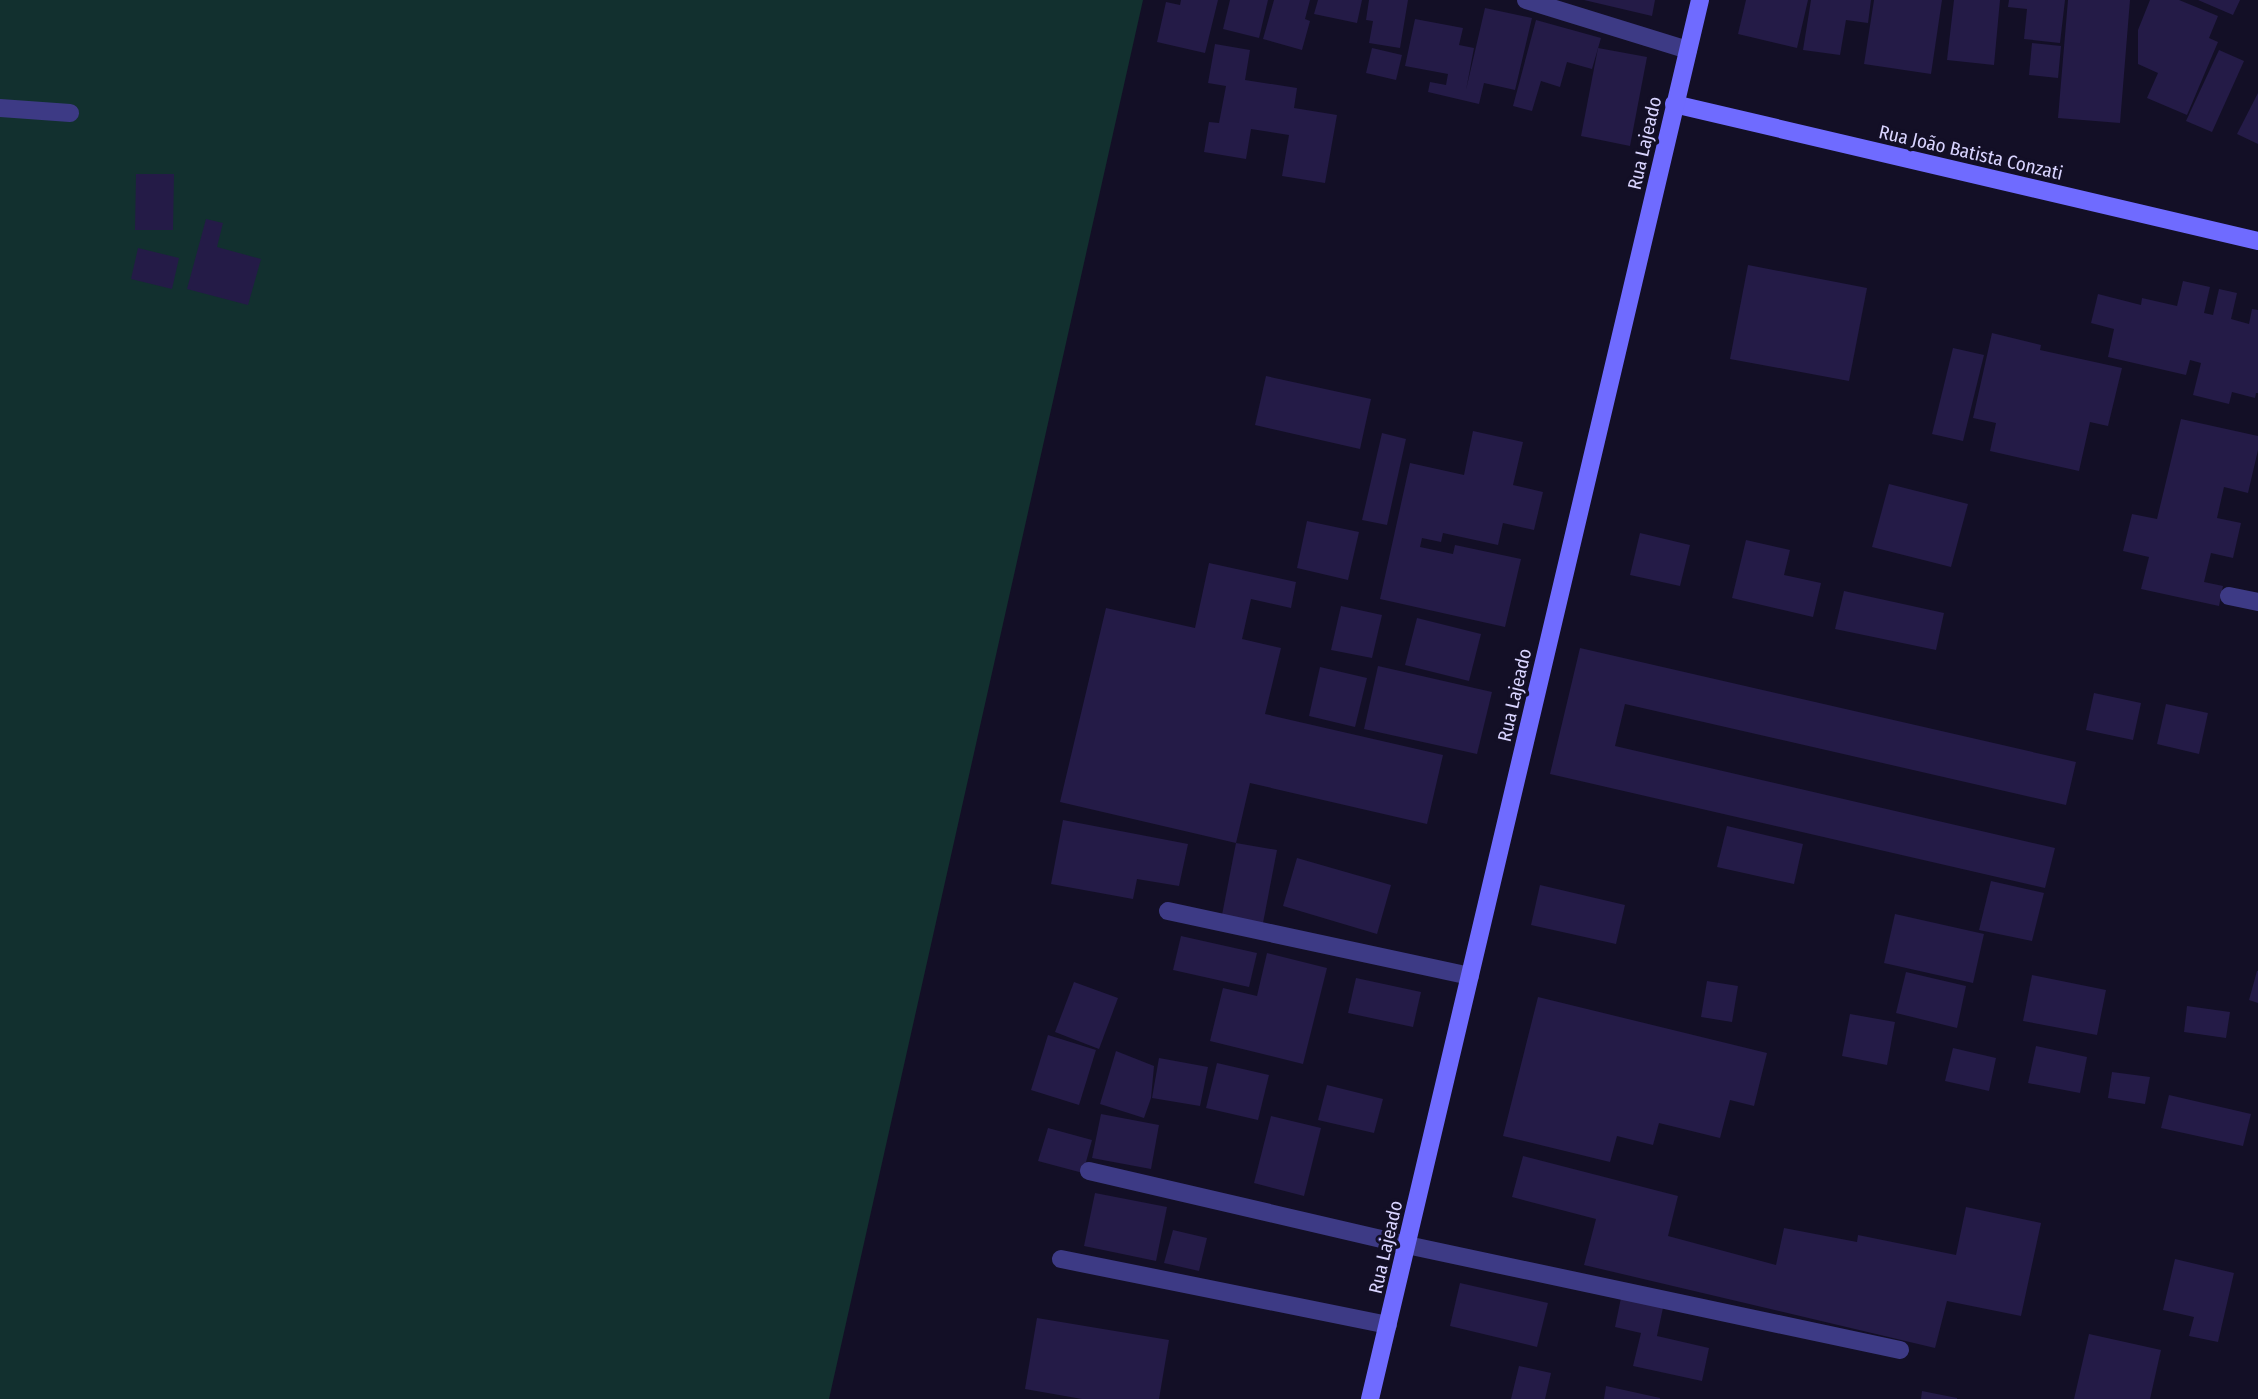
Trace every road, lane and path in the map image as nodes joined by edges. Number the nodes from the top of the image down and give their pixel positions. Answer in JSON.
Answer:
{"nodes":[{"id":1,"x":1526,"y":0,"type":"edge"},
{"id":2,"x":1700,"y":0,"type":"edge"},
{"id":3,"x":1688,"y":50,"type":"junction"},
{"id":4,"x":1674,"y":104,"type":"junction"},
{"id":5,"x":0,"y":108,"type":"edge"},
{"id":6,"x":70,"y":113,"type":"dead end"},
{"id":7,"x":2258,"y":241,"type":"edge"},
{"id":8,"x":2229,"y":596,"type":"dead end"},
{"id":9,"x":2258,"y":602,"type":"edge"},
{"id":10,"x":1168,"y":911,"type":"dead end"},
{"id":11,"x":1470,"y":976,"type":"junction"},
{"id":12,"x":1089,"y":1171,"type":"dead end"},
{"id":13,"x":1406,"y":1245,"type":"junction"},
{"id":14,"x":1062,"y":1259,"type":"dead end"},
{"id":15,"x":1388,"y":1325,"type":"junction"},
{"id":16,"x":1900,"y":1350,"type":"dead end"},
{"id":17,"x":1370,"y":1399,"type":"edge"}],
"edges":[{"from":1,"to":3,"type":"street"},
{"from":2,"to":3,"type":"street","name":"Rua Lajeado"},
{"from":3,"to":4,"type":"street","name":"Rua Lajeado"},
{"from":4,"to":7,"type":"street","name":"Rua João Batista Conzati"},
{"from":4,"to":11,"type":"street","name":"Rua Lajeado"},
{"from":5,"to":6,"type":"street"},
{"from":8,"to":9,"type":"street"},
{"from":10,"to":11,"type":"street"},
{"from":11,"to":13,"type":"street","name":"Rua Lajeado"},
{"from":12,"to":13,"type":"street"},
{"from":13,"to":15,"type":"street","name":"Rua Lajeado"},
{"from":13,"to":16,"type":"street"},
{"from":14,"to":15,"type":"street"},
{"from":15,"to":17,"type":"street","name":"Rua Lajeado"}]}
